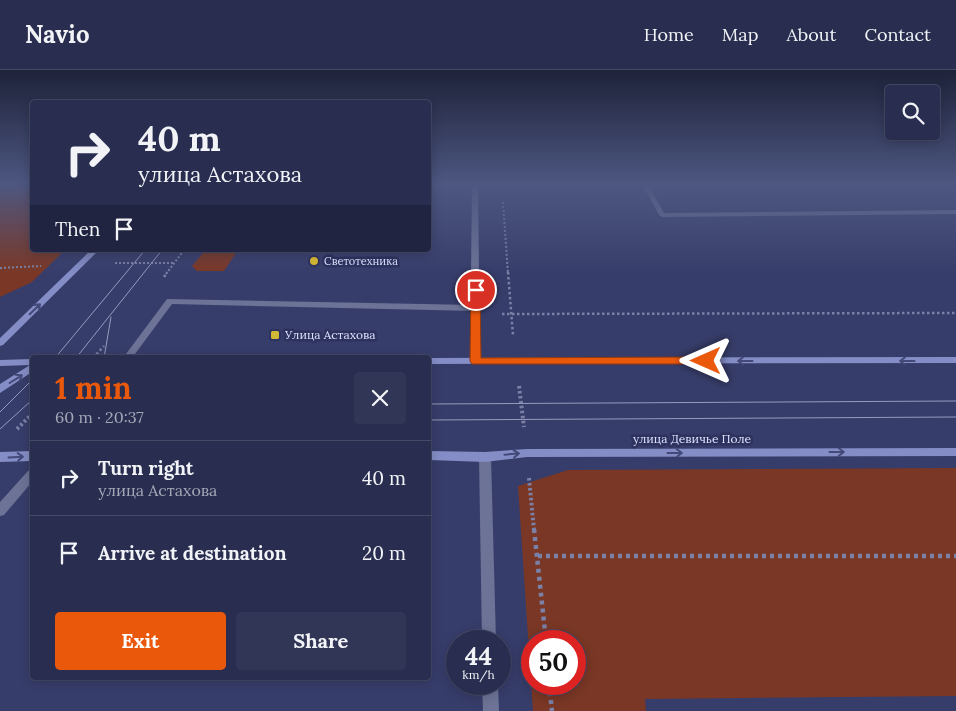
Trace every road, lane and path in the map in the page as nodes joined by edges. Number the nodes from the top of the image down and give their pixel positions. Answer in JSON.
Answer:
{"nodes":[{"id":1,"x":475,"y":214,"type":"edge"},
{"id":2,"x":504,"y":214,"type":"edge"},
{"id":3,"x":661,"y":214,"type":"edge"},
{"id":4,"x":768,"y":214,"type":"edge"},
{"id":5,"x":93,"y":252,"type":"edge"},
{"id":6,"x":475,"y":311,"type":"junction"},
{"id":7,"x":956,"y":313,"type":"edge"},
{"id":8,"x":512,"y":314,"type":"junction"},
{"id":9,"x":0,"y":343,"type":"edge"},
{"id":10,"x":129,"y":355,"type":"edge"},
{"id":11,"x":956,"y":360,"type":"edge"},
{"id":12,"x":431,"y":361,"type":"edge"},
{"id":13,"x":475,"y":361,"type":"junction"},
{"id":14,"x":514,"y":361,"type":"junction"},
{"id":15,"x":30,"y":362,"type":"edge"},
{"id":16,"x":0,"y":363,"type":"edge"},
{"id":17,"x":30,"y":369,"type":"edge"},
{"id":18,"x":0,"y":389,"type":"edge"},
{"id":19,"x":956,"y":452,"type":"edge"},
{"id":20,"x":527,"y":453,"type":"junction"},
{"id":21,"x":30,"y":456,"type":"edge"},
{"id":22,"x":431,"y":456,"type":"edge"},
{"id":23,"x":0,"y":457,"type":"edge"},
{"id":24,"x":485,"y":457,"type":"junction"},
{"id":25,"x":30,"y":476,"type":"edge"},
{"id":26,"x":0,"y":510,"type":"edge"},
{"id":27,"x":538,"y":556,"type":"junction"},
{"id":28,"x":956,"y":556,"type":"edge"},
{"id":29,"x":489,"y":630,"type":"edge"},
{"id":30,"x":545,"y":630,"type":"edge"},
{"id":31,"x":490,"y":695,"type":"edge"},
{"id":32,"x":551,"y":695,"type":"edge"},
{"id":33,"x":491,"y":711,"type":"edge"},
{"id":34,"x":552,"y":711,"type":"edge"}],
"edges":[{"from":1,"to":6,"type":"street"},
{"from":2,"to":8,"type":"path"},
{"from":3,"to":4,"type":"street"},
{"from":9,"to":5,"type":"main road","one_way":true},
{"from":6,"to":8,"type":"path"},
{"from":6,"to":10,"type":"street"},
{"from":6,"to":13,"type":"street"},
{"from":7,"to":8,"type":"path"},
{"from":8,"to":14,"type":"path"},
{"from":11,"to":14,"type":"main road","one_way":true},
{"from":12,"to":13,"type":"main road"},
{"from":13,"to":14,"type":"main road"},
{"from":14,"to":20,"type":"path"},
{"from":15,"to":16,"type":"main road"},
{"from":18,"to":17,"type":"main road","one_way":true},
{"from":20,"to":19,"type":"main road","name":"улица Девичье Поле","one_way":true},
{"from":24,"to":20,"type":"main road","name":"улица Девичье Поле","one_way":true},
{"from":20,"to":27,"type":"path"},
{"from":23,"to":21,"type":"main road","one_way":true},
{"from":22,"to":24,"type":"main road","name":"улица Девичье Поле"},
{"from":24,"to":29,"type":"street"},
{"from":25,"to":26,"type":"street"},
{"from":27,"to":28,"type":"path"},
{"from":27,"to":30,"type":"path"},
{"from":31,"to":33,"type":"street"},
{"from":32,"to":34,"type":"path"}]}
